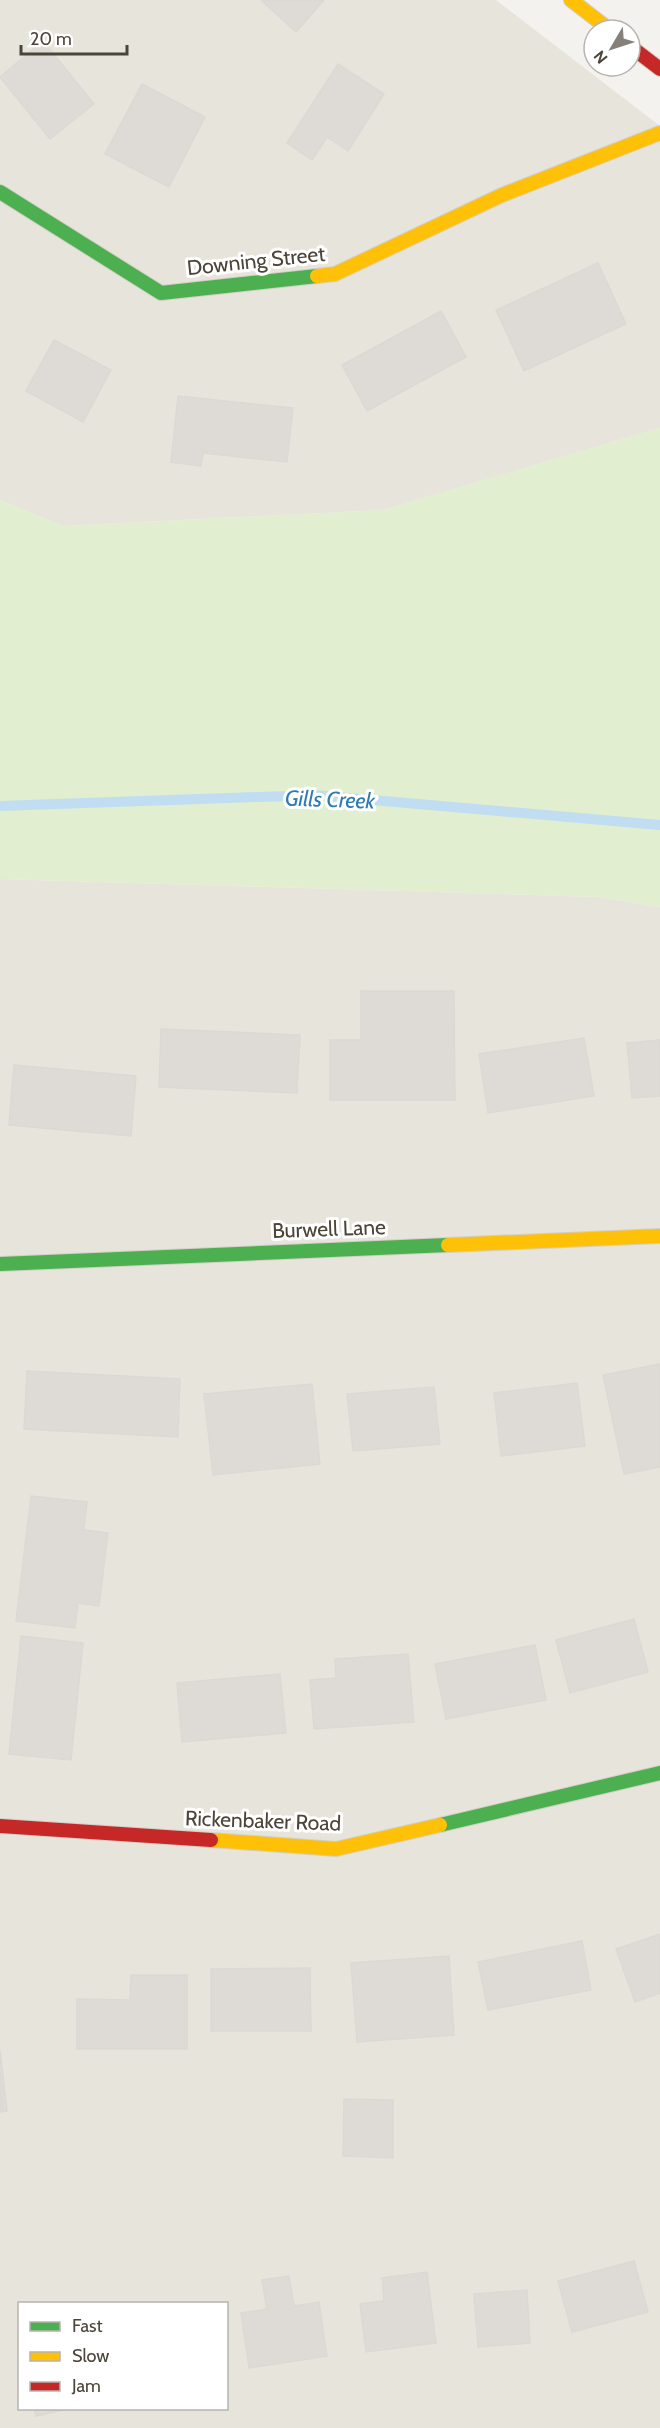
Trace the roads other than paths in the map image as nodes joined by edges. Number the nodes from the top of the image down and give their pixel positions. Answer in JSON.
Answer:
{"nodes":[{"id":1,"x":571,"y":0,"type":"edge"},
{"id":2,"x":594,"y":18,"type":"edge"},
{"id":3,"x":642,"y":55,"type":"edge"},
{"id":4,"x":660,"y":69,"type":"edge"},
{"id":5,"x":660,"y":133,"type":"edge"},
{"id":6,"x":0,"y":192,"type":"edge"},
{"id":7,"x":660,"y":1236,"type":"edge"},
{"id":8,"x":0,"y":1264,"type":"edge"},
{"id":9,"x":660,"y":1773,"type":"edge"},
{"id":10,"x":0,"y":1826,"type":"edge"}],
"edges":[{"from":1,"to":2,"type":"street"},
{"from":3,"to":4,"type":"street"},
{"from":5,"to":6,"type":"street","name":"Downing Street"},
{"from":7,"to":8,"type":"street","name":"Burwell Lane"},
{"from":9,"to":10,"type":"street","name":"Rickenbaker Road"}]}
